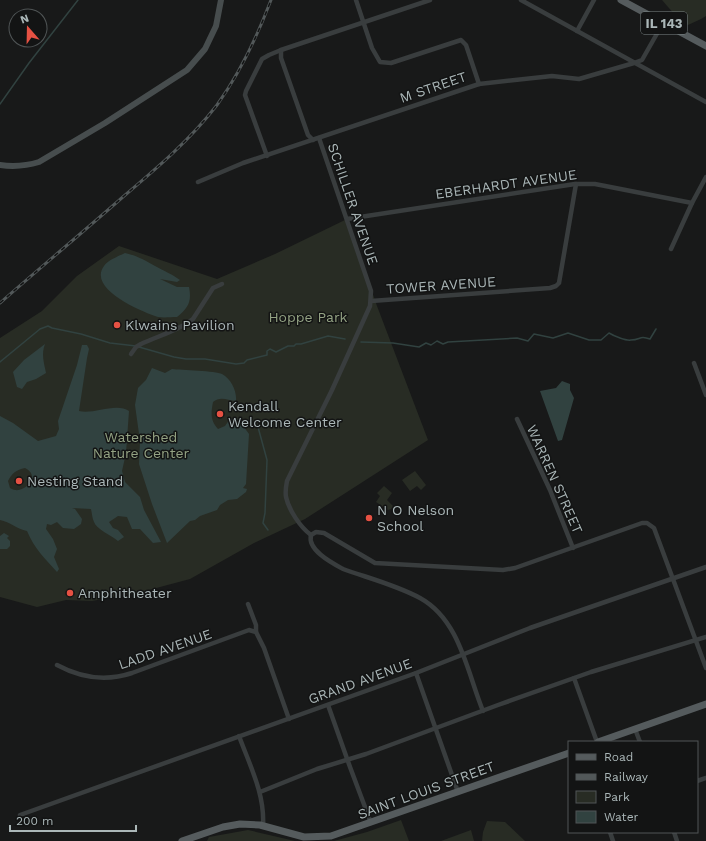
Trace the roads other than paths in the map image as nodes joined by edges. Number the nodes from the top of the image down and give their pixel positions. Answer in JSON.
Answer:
{"nodes":[{"id":1,"x":221,"y":0,"type":"edge"},
{"id":2,"x":356,"y":0,"type":"edge"},
{"id":3,"x":430,"y":0,"type":"edge"},
{"id":4,"x":522,"y":0,"type":"edge"},
{"id":5,"x":594,"y":0,"type":"edge"},
{"id":6,"x":621,"y":0,"type":"edge"},
{"id":7,"x":363,"y":22,"type":"junction"},
{"id":8,"x":663,"y":23,"type":"junction"},
{"id":9,"x":577,"y":31,"type":"junction"},
{"id":10,"x":706,"y":46,"type":"edge"},
{"id":11,"x":281,"y":50,"type":"junction"},
{"id":12,"x":634,"y":63,"type":"junction"},
{"id":13,"x":479,"y":84,"type":"junction"},
{"id":14,"x":706,"y":102,"type":"edge"},
{"id":15,"x":319,"y":138,"type":"junction"},
{"id":16,"x":313,"y":140,"type":"junction"},
{"id":17,"x":267,"y":156,"type":"junction"},
{"id":18,"x":0,"y":165,"type":"edge"},
{"id":19,"x":706,"y":177,"type":"edge"},
{"id":20,"x":198,"y":182,"type":"dead end"},
{"id":21,"x":576,"y":184,"type":"junction"},
{"id":22,"x":692,"y":203,"type":"junction"},
{"id":23,"x":347,"y":219,"type":"junction"},
{"id":24,"x":671,"y":249,"type":"dead end"},
{"id":25,"x":222,"y":284,"type":"dead end"},
{"id":26,"x":371,"y":301,"type":"junction"},
{"id":27,"x":131,"y":354,"type":"dead end"},
{"id":28,"x":694,"y":363,"type":"dead end"},
{"id":29,"x":706,"y":395,"type":"edge"},
{"id":30,"x":517,"y":419,"type":"dead end"},
{"id":31,"x":311,"y":534,"type":"junction"},
{"id":32,"x":573,"y":548,"type":"junction"},
{"id":33,"x":706,"y":567,"type":"edge"},
{"id":34,"x":673,"y":578,"type":"junction"},
{"id":35,"x":248,"y":604,"type":"dead end"},
{"id":36,"x":256,"y":632,"type":"junction"},
{"id":37,"x":706,"y":637,"type":"edge"},
{"id":38,"x":696,"y":640,"type":"junction"},
{"id":39,"x":462,"y":655,"type":"junction"},
{"id":40,"x":57,"y":665,"type":"dead end"},
{"id":41,"x":706,"y":668,"type":"edge"},
{"id":42,"x":416,"y":673,"type":"junction"},
{"id":43,"x":574,"y":678,"type":"junction"},
{"id":44,"x":706,"y":704,"type":"edge"},
{"id":45,"x":328,"y":705,"type":"junction"},
{"id":46,"x":483,"y":710,"type":"junction"},
{"id":47,"x":289,"y":719,"type":"junction"},
{"id":48,"x":436,"y":729,"type":"junction"},
{"id":49,"x":635,"y":729,"type":"junction"},
{"id":50,"x":239,"y":736,"type":"junction"},
{"id":51,"x":597,"y":741,"type":"edge"},
{"id":52,"x":600,"y":741,"type":"edge"},
{"id":53,"x":640,"y":741,"type":"edge"},
{"id":54,"x":568,"y":753,"type":"edge"},
{"id":55,"x":347,"y":760,"type":"junction"},
{"id":56,"x":260,"y":792,"type":"junction"},
{"id":57,"x":458,"y":792,"type":"junction"},
{"id":58,"x":20,"y":815,"type":"dead end"},
{"id":59,"x":371,"y":823,"type":"junction"},
{"id":60,"x":264,"y":826,"type":"junction"},
{"id":61,"x":182,"y":841,"type":"edge"}],
"edges":[{"from":1,"to":18,"type":"street"},
{"from":2,"to":7,"type":"street"},
{"from":3,"to":7,"type":"street"},
{"from":4,"to":9,"type":"street"},
{"from":5,"to":9,"type":"street"},
{"from":6,"to":8,"type":"main road","number":"IL 143"},
{"from":7,"to":11,"type":"street"},
{"from":7,"to":13,"type":"street"},
{"from":8,"to":10,"type":"main road","number":"IL 143"},
{"from":8,"to":12,"type":"street","name":"M STREET"},
{"from":9,"to":12,"type":"street"},
{"from":11,"to":16,"type":"street","name":"SCHILLER AVENUE"},
{"from":11,"to":17,"type":"street"},
{"from":12,"to":13,"type":"street","name":"M STREET"},
{"from":12,"to":14,"type":"street"},
{"from":13,"to":15,"type":"street","name":"M STREET"},
{"from":15,"to":16,"type":"street","name":"M STREET"},
{"from":15,"to":23,"type":"street","name":"SCHILLER AVENUE"},
{"from":16,"to":17,"type":"street","name":"M STREET"},
{"from":17,"to":20,"type":"street","name":"M STREET"},
{"from":19,"to":22,"type":"street"},
{"from":21,"to":22,"type":"street","name":"EBERHARDT AVENUE"},
{"from":21,"to":23,"type":"street","name":"EBERHARDT AVENUE"},
{"from":21,"to":26,"type":"street","name":"TOWER AVENUE"},
{"from":22,"to":24,"type":"street"},
{"from":23,"to":26,"type":"street","name":"SCHILLER AVENUE"},
{"from":25,"to":27,"type":"street"},
{"from":26,"to":31,"type":"street","name":"TOWER AVENUE"},
{"from":28,"to":29,"type":"street"},
{"from":30,"to":32,"type":"street","name":"WARREN STREET"},
{"from":31,"to":32,"type":"street"},
{"from":31,"to":39,"type":"street"},
{"from":32,"to":34,"type":"street"},
{"from":33,"to":34,"type":"street","name":"GRAND AVENUE"},
{"from":34,"to":38,"type":"street"},
{"from":34,"to":39,"type":"street","name":"GRAND AVENUE"},
{"from":35,"to":36,"type":"street"},
{"from":36,"to":40,"type":"street","name":"LADD AVENUE"},
{"from":36,"to":47,"type":"street"},
{"from":37,"to":38,"type":"street"},
{"from":38,"to":41,"type":"street"},
{"from":38,"to":43,"type":"street"},
{"from":39,"to":42,"type":"street","name":"GRAND AVENUE"},
{"from":39,"to":46,"type":"street"},
{"from":42,"to":45,"type":"street","name":"GRAND AVENUE"},
{"from":42,"to":48,"type":"street"},
{"from":43,"to":46,"type":"street"},
{"from":43,"to":51,"type":"street"},
{"from":44,"to":49,"type":"main road"},
{"from":45,"to":47,"type":"street","name":"GRAND AVENUE"},
{"from":45,"to":55,"type":"street"},
{"from":46,"to":48,"type":"street"},
{"from":47,"to":50,"type":"street","name":"GRAND AVENUE"},
{"from":48,"to":55,"type":"street"},
{"from":48,"to":57,"type":"street"},
{"from":49,"to":52,"type":"main road"},
{"from":49,"to":53,"type":"street"},
{"from":50,"to":56,"type":"street"},
{"from":50,"to":58,"type":"street","name":"GRAND AVENUE"},
{"from":54,"to":57,"type":"main road","name":"SAINT LOUIS STREET"},
{"from":55,"to":56,"type":"street"},
{"from":55,"to":59,"type":"street"},
{"from":56,"to":60,"type":"street"},
{"from":57,"to":59,"type":"main road","name":"SAINT LOUIS STREET"},
{"from":59,"to":60,"type":"main road","name":"SAINT LOUIS STREET"},
{"from":60,"to":61,"type":"main road","name":"SAINT LOUIS STREET"}]}
